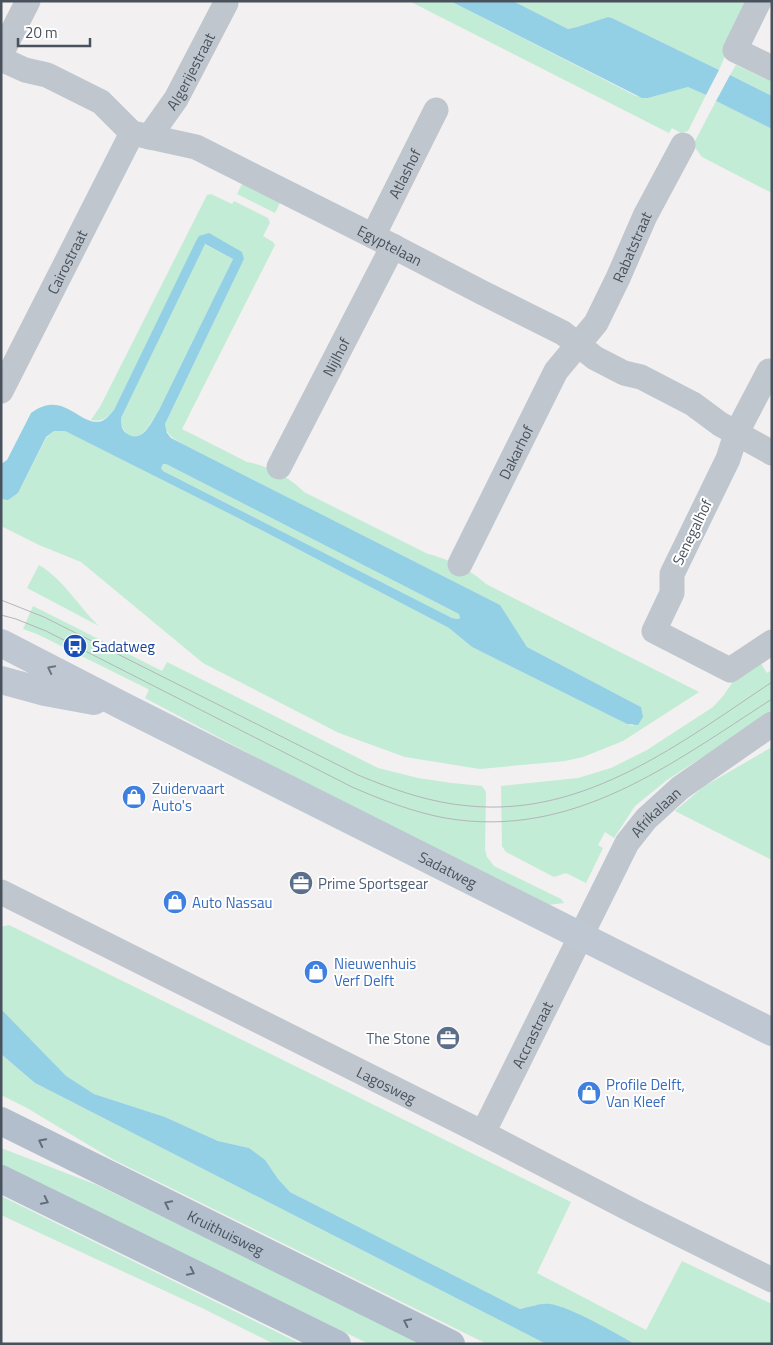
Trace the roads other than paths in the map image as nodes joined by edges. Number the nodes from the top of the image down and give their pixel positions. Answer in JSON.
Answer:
{"nodes":[{"id":1,"x":28,"y":1,"type":"edge"},
{"id":2,"x":759,"y":1,"type":"edge"},
{"id":3,"x":226,"y":3,"type":"dead end"},
{"id":4,"x":1,"y":54,"type":"edge"},
{"id":5,"x":1,"y":59,"type":"edge"},
{"id":6,"x":772,"y":68,"type":"edge"},
{"id":7,"x":436,"y":110,"type":"dead end"},
{"id":8,"x":140,"y":135,"type":"junction"},
{"id":9,"x":683,"y":145,"type":"dead end"},
{"id":10,"x":383,"y":241,"type":"junction"},
{"id":11,"x":578,"y":344,"type":"junction"},
{"id":12,"x":769,"y":371,"type":"dead end"},
{"id":13,"x":1,"y":391,"type":"edge"},
{"id":14,"x":736,"y":434,"type":"junction"},
{"id":15,"x":772,"y":453,"type":"edge"},
{"id":16,"x":279,"y":467,"type":"dead end"},
{"id":17,"x":460,"y":564,"type":"dead end"},
{"id":18,"x":772,"y":642,"type":"edge"},
{"id":19,"x":1,"y":643,"type":"edge"},
{"id":20,"x":1,"y":680,"type":"edge"},
{"id":21,"x":125,"y":707,"type":"junction"},
{"id":22,"x":772,"y":724,"type":"edge"},
{"id":23,"x":1,"y":892,"type":"edge"},
{"id":24,"x":581,"y":936,"type":"junction"},
{"id":25,"x":772,"y":1032,"type":"edge"},
{"id":26,"x":1,"y":1121,"type":"edge"},
{"id":27,"x":483,"y":1133,"type":"junction"},
{"id":28,"x":1,"y":1179,"type":"edge"},
{"id":29,"x":772,"y":1280,"type":"edge"},
{"id":30,"x":337,"y":1344,"type":"edge"},
{"id":31,"x":451,"y":1344,"type":"edge"}],
"edges":[{"from":1,"to":4,"type":"street"},
{"from":2,"to":6,"type":"street"},
{"from":3,"to":8,"type":"street","name":"Algerijestraat"},
{"from":5,"to":8,"type":"street"},
{"from":7,"to":10,"type":"street","name":"Atlashof"},
{"from":8,"to":10,"type":"street","name":"Egyptelaan"},
{"from":8,"to":13,"type":"street","name":"Cairostraat"},
{"from":9,"to":11,"type":"street","name":"Rabatstraat"},
{"from":10,"to":11,"type":"street","name":"Egyptelaan"},
{"from":10,"to":16,"type":"street","name":"Nijlhof"},
{"from":11,"to":14,"type":"street","name":"Egyptelaan"},
{"from":11,"to":17,"type":"street","name":"Dakarhof"},
{"from":12,"to":14,"type":"street","name":"Senegalhof"},
{"from":14,"to":15,"type":"street","name":"Egyptelaan"},
{"from":14,"to":18,"type":"street","name":"Senegalhof"},
{"from":21,"to":19,"type":"street","name":"Sadatweg","one_way":true},
{"from":20,"to":21,"type":"street","name":"Sadatweg"},
{"from":21,"to":24,"type":"street","name":"Sadatweg"},
{"from":22,"to":24,"type":"street","name":"Afrikalaan"},
{"from":23,"to":27,"type":"street","name":"Lagosweg"},
{"from":24,"to":25,"type":"street","name":"Sadatweg"},
{"from":24,"to":27,"type":"street","name":"Accrastraat"},
{"from":31,"to":26,"type":"main road","name":"Kruithuisweg","one_way":true},
{"from":27,"to":29,"type":"street","name":"Lagosweg"},
{"from":28,"to":30,"type":"main road","one_way":true}]}
